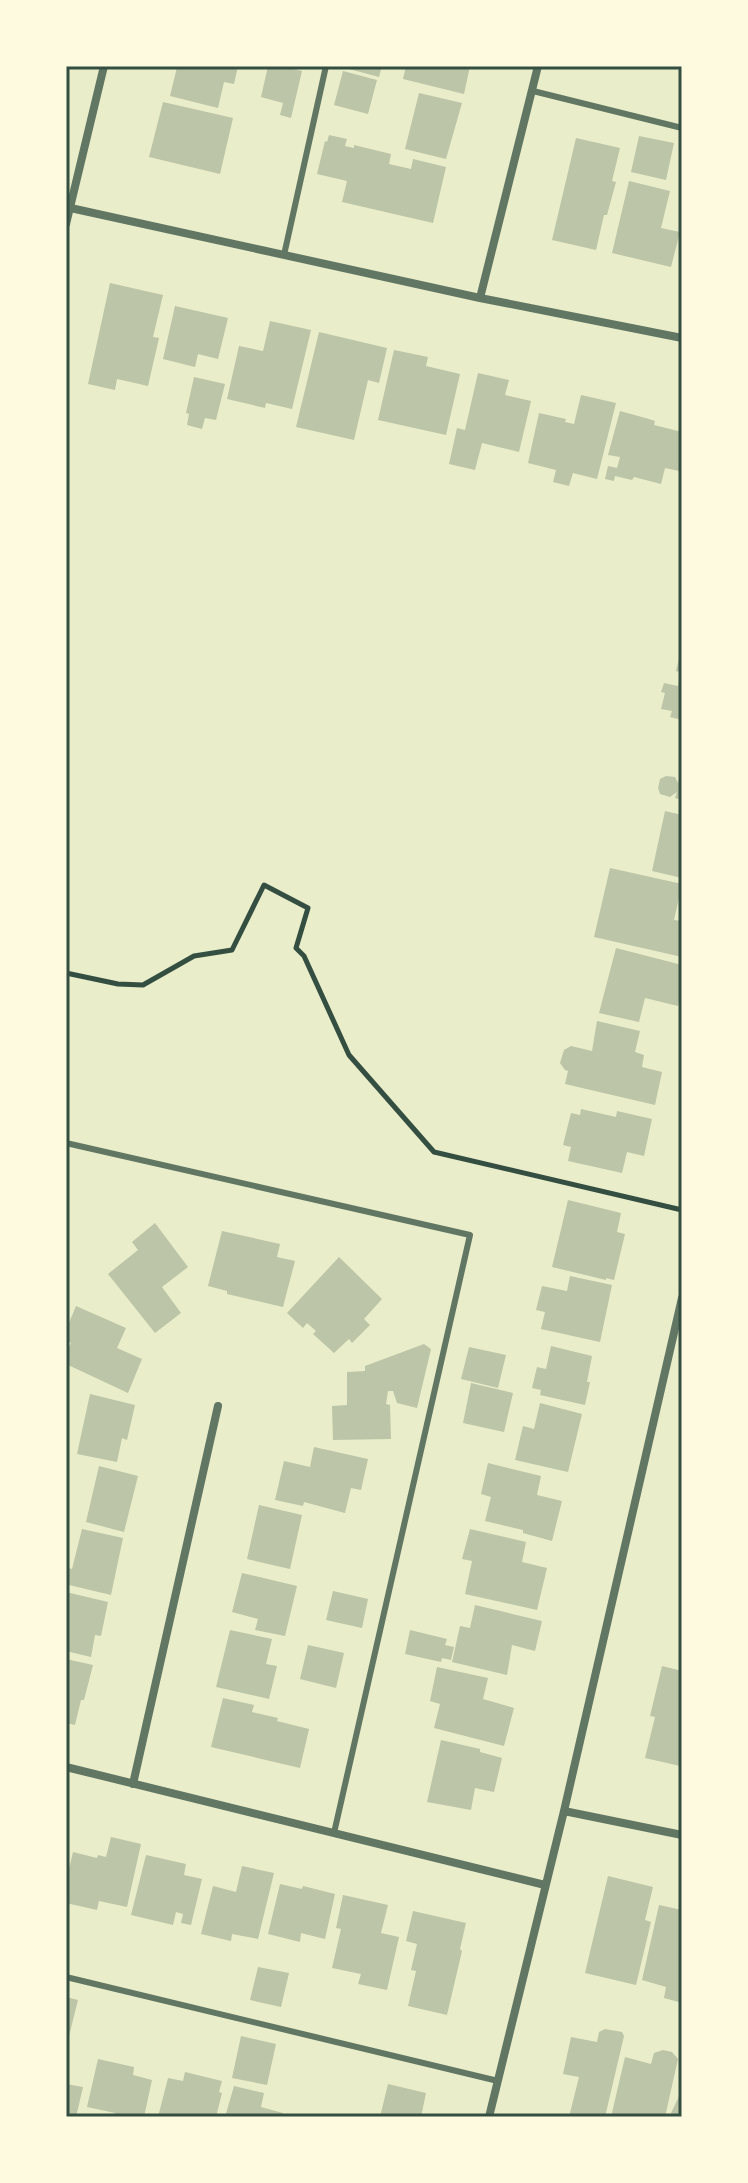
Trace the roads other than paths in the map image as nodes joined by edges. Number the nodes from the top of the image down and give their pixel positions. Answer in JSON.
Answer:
{"nodes":[{"id":1,"x":104,"y":66,"type":"edge"},
{"id":2,"x":326,"y":66,"type":"edge"},
{"id":3,"x":538,"y":66,"type":"edge"},
{"id":4,"x":533,"y":91,"type":"junction"},
{"id":5,"x":682,"y":128,"type":"edge"},
{"id":6,"x":68,"y":208,"type":"edge"},
{"id":7,"x":66,"y":224,"type":"edge"},
{"id":8,"x":284,"y":255,"type":"junction"},
{"id":9,"x":480,"y":298,"type":"junction"},
{"id":10,"x":682,"y":338,"type":"edge"},
{"id":11,"x":66,"y":1143,"type":"edge"},
{"id":12,"x":682,"y":1298,"type":"edge"},
{"id":13,"x":218,"y":1406,"type":"dead end"},
{"id":14,"x":66,"y":1767,"type":"edge"},
{"id":15,"x":133,"y":1784,"type":"junction"},
{"id":16,"x":564,"y":1811,"type":"junction"},
{"id":17,"x":334,"y":1833,"type":"junction"},
{"id":18,"x":682,"y":1835,"type":"edge"},
{"id":19,"x":545,"y":1885,"type":"junction"},
{"id":20,"x":66,"y":1977,"type":"edge"},
{"id":21,"x":498,"y":2081,"type":"junction"},
{"id":22,"x":489,"y":2117,"type":"edge"}],
"edges":[{"from":1,"to":6,"type":"street"},
{"from":2,"to":8,"type":"lane"},
{"from":3,"to":4,"type":"street"},
{"from":4,"to":5,"type":"lane"},
{"from":4,"to":9,"type":"street"},
{"from":6,"to":7,"type":"street"},
{"from":6,"to":8,"type":"street"},
{"from":8,"to":9,"type":"street"},
{"from":9,"to":10,"type":"street"},
{"from":11,"to":17,"type":"lane"},
{"from":12,"to":16,"type":"street"},
{"from":13,"to":15,"type":"street"},
{"from":14,"to":15,"type":"street"},
{"from":15,"to":17,"type":"street"},
{"from":16,"to":18,"type":"street"},
{"from":16,"to":19,"type":"street"},
{"from":17,"to":19,"type":"street"},
{"from":19,"to":21,"type":"street"},
{"from":20,"to":21,"type":"lane"},
{"from":21,"to":22,"type":"street"}]}
